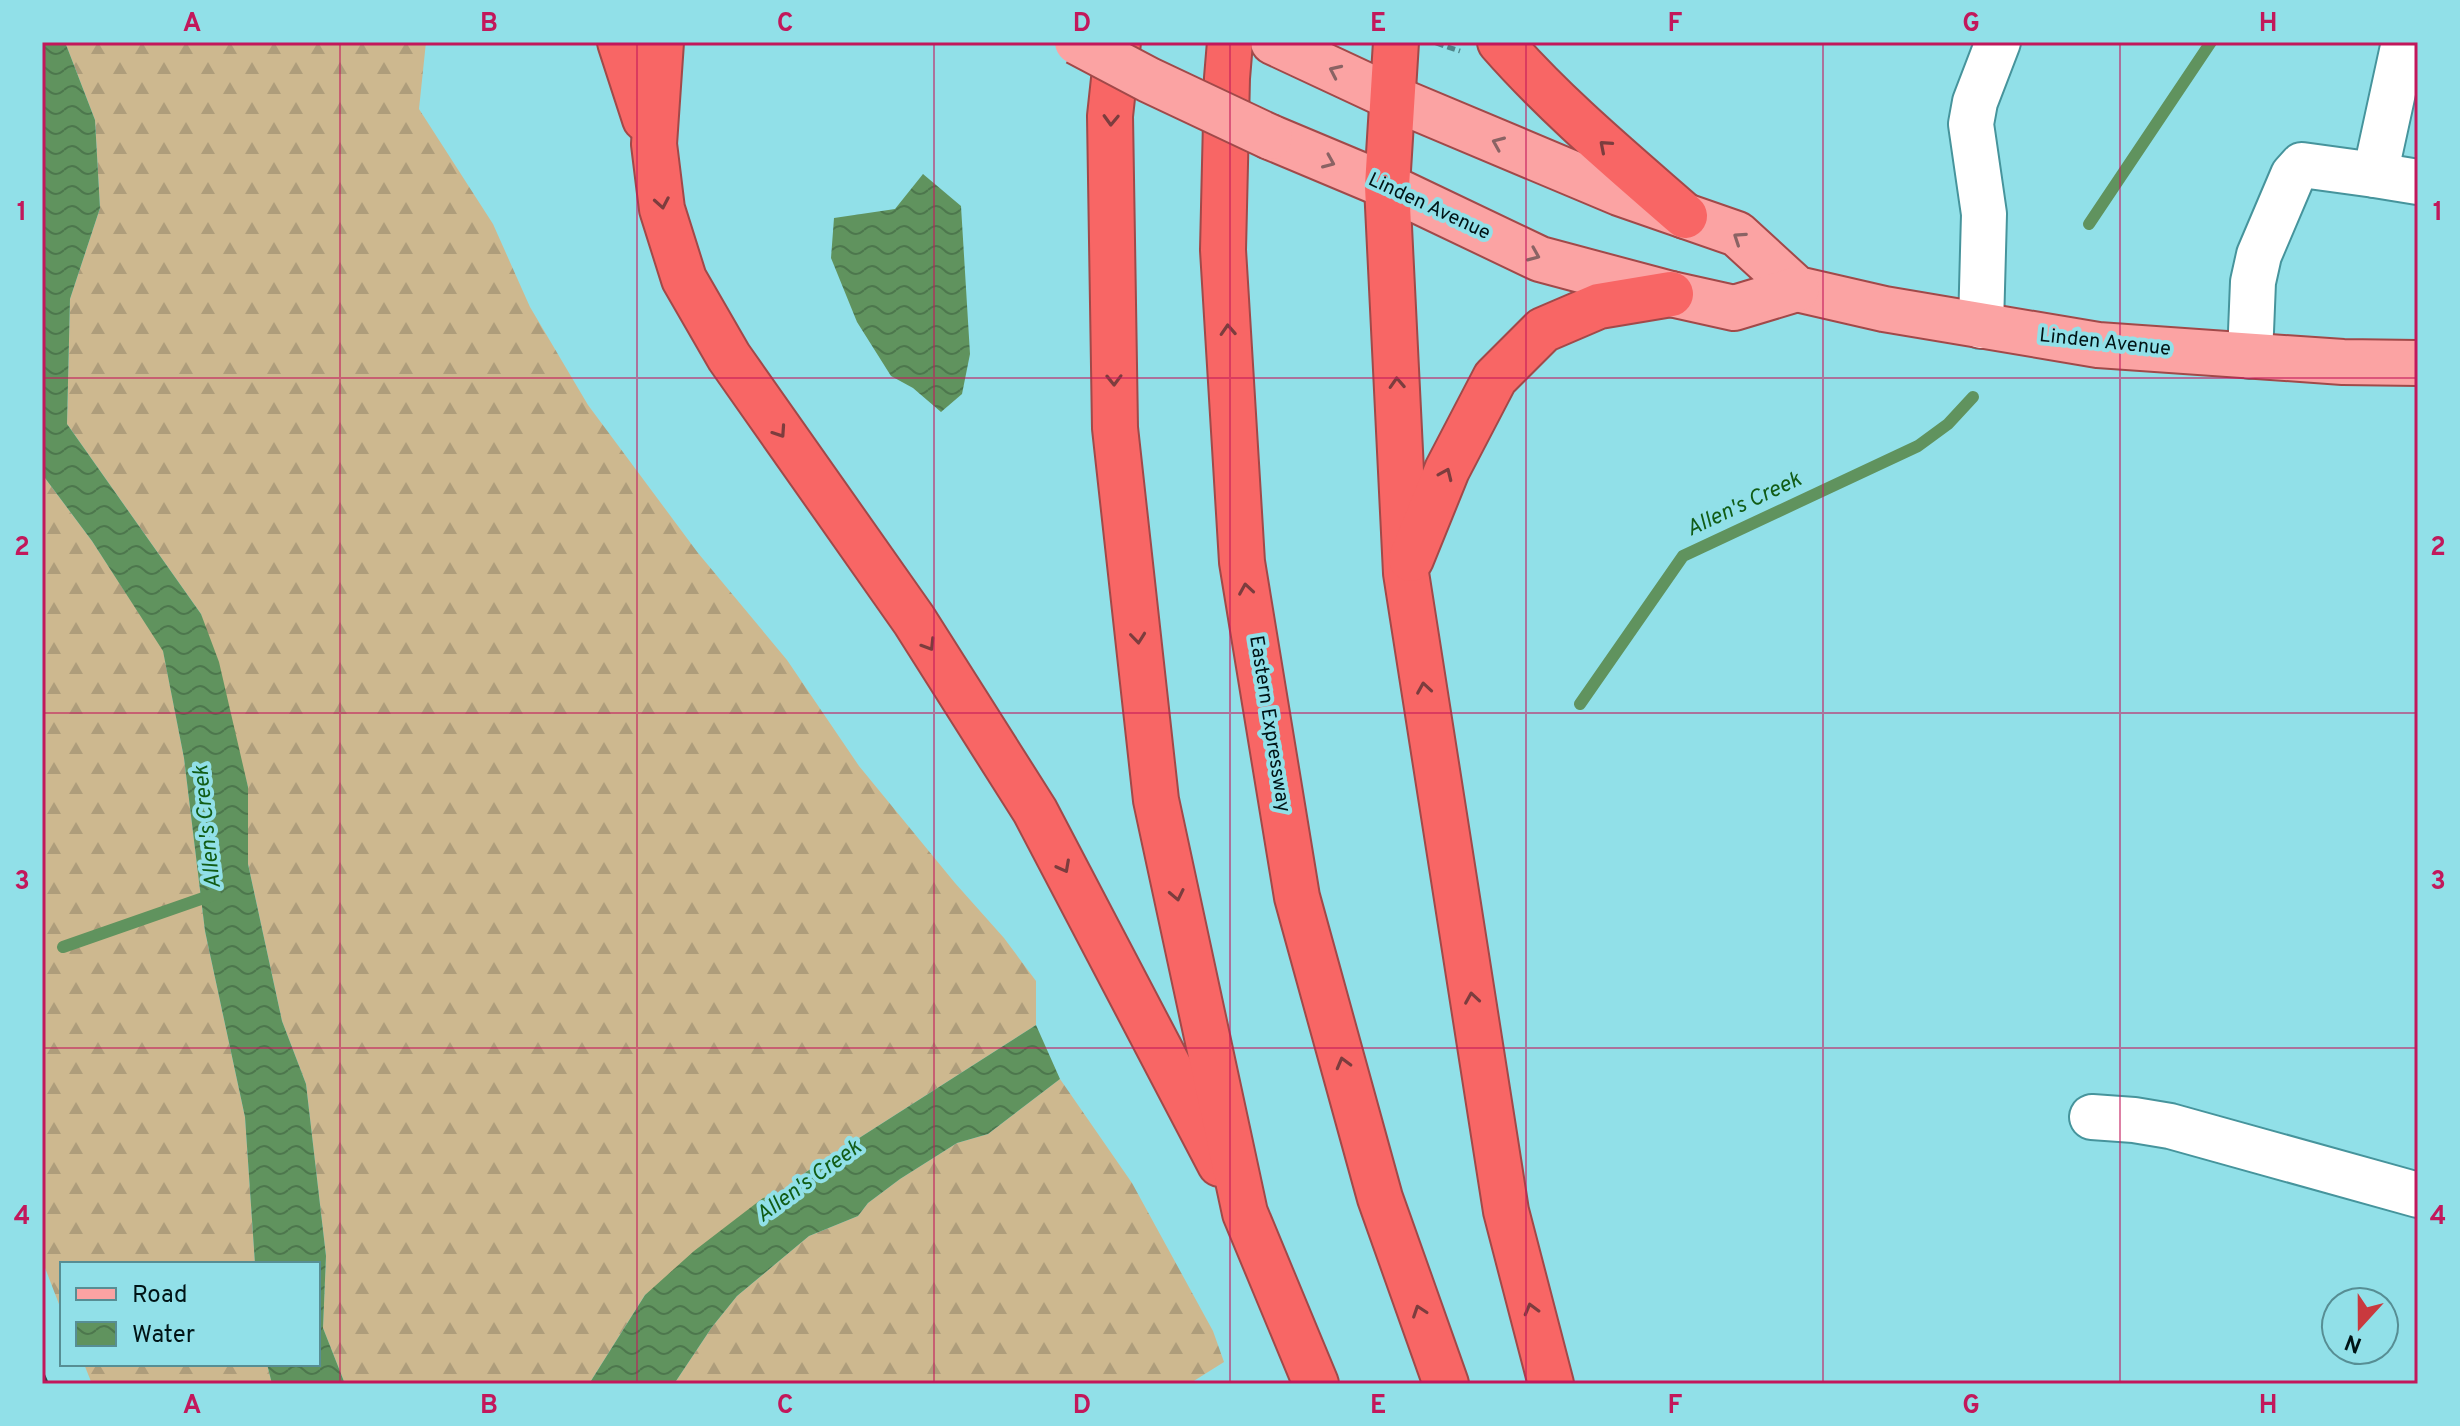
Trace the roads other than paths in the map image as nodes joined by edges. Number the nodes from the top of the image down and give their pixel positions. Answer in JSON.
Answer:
{"nodes":[{"id":1,"x":620,"y":42,"type":"edge"},
{"id":2,"x":661,"y":42,"type":"edge"},
{"id":3,"x":1077,"y":42,"type":"edge"},
{"id":4,"x":1118,"y":42,"type":"edge"},
{"id":5,"x":1230,"y":42,"type":"edge"},
{"id":6,"x":1396,"y":42,"type":"edge"},
{"id":7,"x":1500,"y":42,"type":"edge"},
{"id":8,"x":1998,"y":42,"type":"edge"},
{"id":9,"x":1275,"y":43,"type":"edge"},
{"id":10,"x":2407,"y":62,"type":"edge"},
{"id":11,"x":1393,"y":98,"type":"junction"},
{"id":12,"x":654,"y":144,"type":"junction"},
{"id":13,"x":2375,"y":175,"type":"junction"},
{"id":14,"x":2418,"y":182,"type":"edge"},
{"id":15,"x":1387,"y":186,"type":"junction"},
{"id":16,"x":1685,"y":216,"type":"junction"},
{"id":17,"x":1797,"y":289,"type":"junction"},
{"id":18,"x":1671,"y":294,"type":"junction"},
{"id":19,"x":1981,"y":326,"type":"junction"},
{"id":20,"x":2250,"y":356,"type":"junction"},
{"id":21,"x":2418,"y":363,"type":"edge"},
{"id":22,"x":1406,"y":573,"type":"junction"},
{"id":23,"x":2092,"y":1117,"type":"dead end"},
{"id":24,"x":2418,"y":1195,"type":"edge"},
{"id":25,"x":1245,"y":1213,"type":"junction"},
{"id":26,"x":1316,"y":1384,"type":"edge"},
{"id":27,"x":1446,"y":1384,"type":"edge"},
{"id":28,"x":1551,"y":1384,"type":"edge"}],
"edges":[{"from":1,"to":12,"type":"highway"},
{"from":2,"to":12,"type":"highway"},
{"from":3,"to":15,"type":"main road","name":"Linden Avenue","one_way":true,"bridge":true},
{"from":4,"to":25,"type":"highway","one_way":true},
{"from":27,"to":5,"type":"highway","name":"Eastern Expressway","one_way":true},
{"from":6,"to":11,"type":"highway"},
{"from":16,"to":7,"type":"highway","one_way":true},
{"from":8,"to":19,"type":"lane"},
{"from":11,"to":9,"type":"main road","name":"Linden Avenue","one_way":true},
{"from":10,"to":13,"type":"lane"},
{"from":11,"to":15,"type":"highway"},
{"from":16,"to":11,"type":"main road","name":"Linden Avenue","one_way":true},
{"from":12,"to":25,"type":"highway","one_way":true},
{"from":13,"to":14,"type":"lane"},
{"from":13,"to":20,"type":"lane"},
{"from":15,"to":18,"type":"main road","name":"Linden Avenue","one_way":true},
{"from":22,"to":15,"type":"highway","one_way":true},
{"from":17,"to":16,"type":"main road","name":"Linden Avenue","one_way":true},
{"from":17,"to":18,"type":"main road","name":"Linden Avenue"},
{"from":17,"to":19,"type":"main road","name":"Linden Avenue"},
{"from":22,"to":18,"type":"highway","one_way":true},
{"from":19,"to":20,"type":"main road","name":"Linden Avenue"},
{"from":20,"to":21,"type":"main road","name":"Linden Avenue"},
{"from":28,"to":22,"type":"highway","one_way":true},
{"from":23,"to":24,"type":"lane"},
{"from":25,"to":26,"type":"highway"}]}
